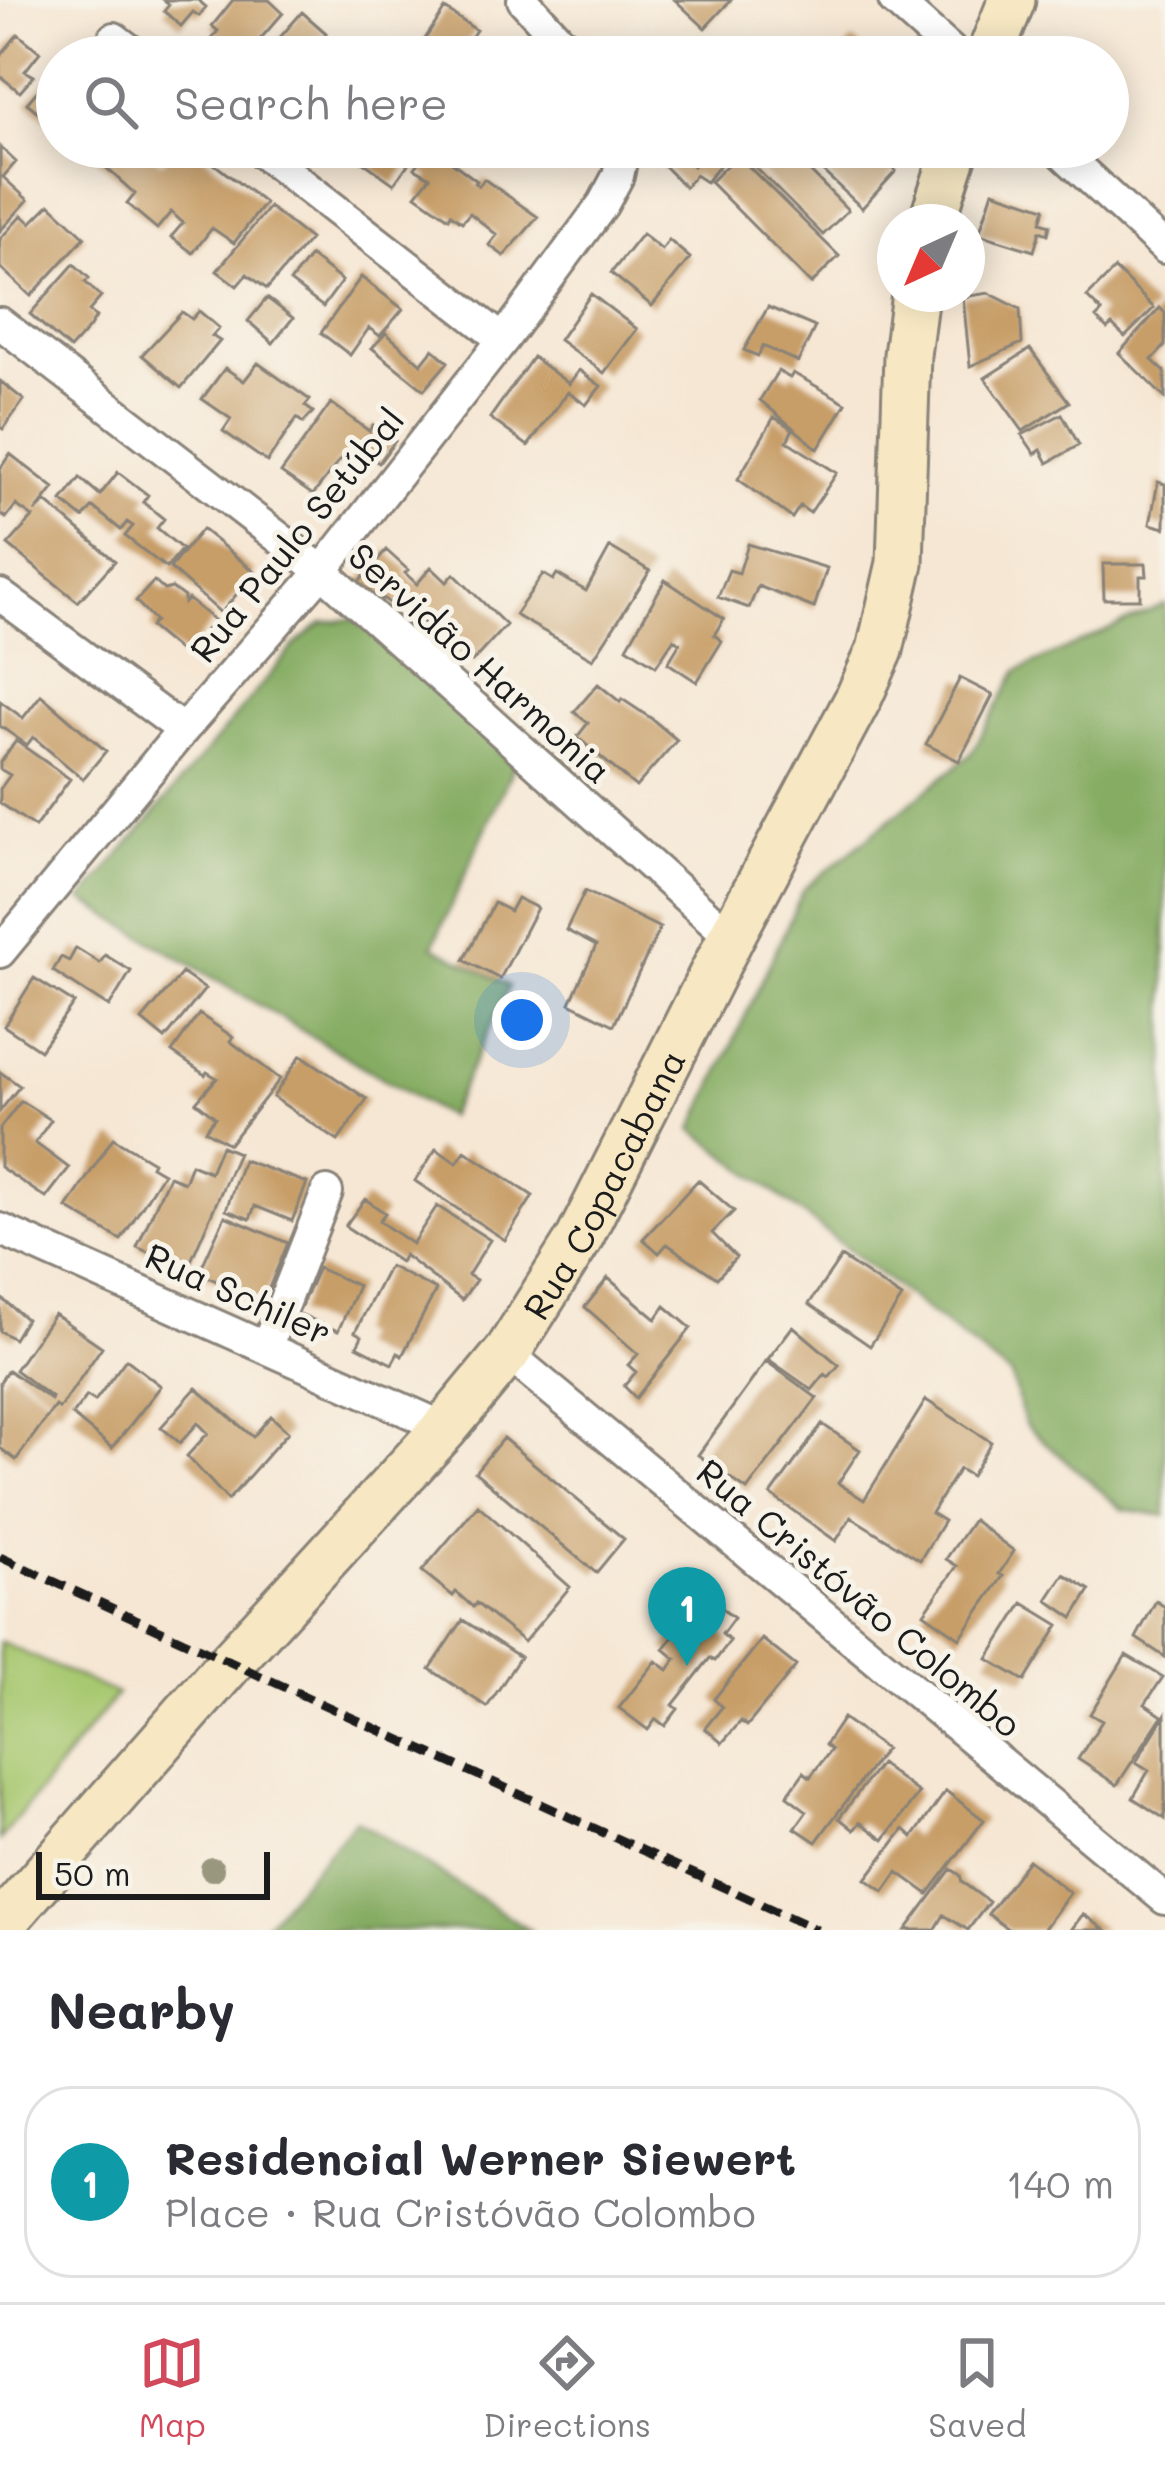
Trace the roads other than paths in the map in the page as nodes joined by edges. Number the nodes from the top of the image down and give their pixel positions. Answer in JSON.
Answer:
{"nodes":[{"id":1,"x":523,"y":0,"type":"edge"},
{"id":2,"x":894,"y":0,"type":"edge"},
{"id":3,"x":1012,"y":0,"type":"edge"},
{"id":4,"x":555,"y":36,"type":"edge"},
{"id":5,"x":934,"y":36,"type":"edge"},
{"id":6,"x":997,"y":36,"type":"edge"},
{"id":7,"x":282,"y":168,"type":"edge"},
{"id":8,"x":620,"y":168,"type":"edge"},
{"id":9,"x":949,"y":168,"type":"edge"},
{"id":10,"x":1079,"y":168,"type":"edge"},
{"id":11,"x":938,"y":204,"type":"edge"},
{"id":12,"x":1165,"y":248,"type":"edge"},
{"id":13,"x":913,"y":312,"type":"edge"},
{"id":14,"x":0,"y":322,"type":"edge"},
{"id":15,"x":503,"y":340,"type":"junction"},
{"id":16,"x":322,"y":571,"type":"junction"},
{"id":17,"x":0,"y":595,"type":"edge"},
{"id":18,"x":183,"y":730,"type":"junction"},
{"id":19,"x":731,"y":938,"type":"junction"},
{"id":20,"x":0,"y":952,"type":"edge"},
{"id":21,"x":328,"y":1192,"type":"dead end"},
{"id":22,"x":0,"y":1229,"type":"edge"},
{"id":23,"x":266,"y":1348,"type":"junction"},
{"id":24,"x":507,"y":1353,"type":"junction"},
{"id":25,"x":445,"y":1428,"type":"junction"},
{"id":26,"x":1165,"y":1899,"type":"edge"},
{"id":27,"x":0,"y":1926,"type":"edge"}],
"edges":[{"from":1,"to":4,"type":"street"},
{"from":2,"to":5,"type":"street"},
{"from":3,"to":6,"type":"main road"},
{"from":7,"to":15,"type":"street"},
{"from":8,"to":15,"type":"street","name":"Rua Paulo Setúbal"},
{"from":9,"to":11,"type":"main road"},
{"from":10,"to":12,"type":"street"},
{"from":13,"to":19,"type":"main road","name":"Rua Copacabana"},
{"from":14,"to":16,"type":"street","name":"Servidão Harmonia"},
{"from":15,"to":16,"type":"street","name":"Rua Paulo Setúbal"},
{"from":16,"to":18,"type":"street","name":"Rua Paulo Setúbal"},
{"from":16,"to":19,"type":"street","name":"Servidão Harmonia"},
{"from":17,"to":18,"type":"street"},
{"from":18,"to":20,"type":"street","name":"Rua Paulo Setúbal"},
{"from":19,"to":24,"type":"main road","name":"Rua Copacabana"},
{"from":21,"to":23,"type":"street"},
{"from":22,"to":23,"type":"street","name":"Rua Schiler"},
{"from":23,"to":25,"type":"street","name":"Rua Schiler"},
{"from":24,"to":25,"type":"main road","name":"Rua Copacabana"},
{"from":24,"to":26,"type":"street","name":"Rua Cristóvão Colombo"},
{"from":25,"to":27,"type":"main road","name":"Rua Copacabana"}]}
